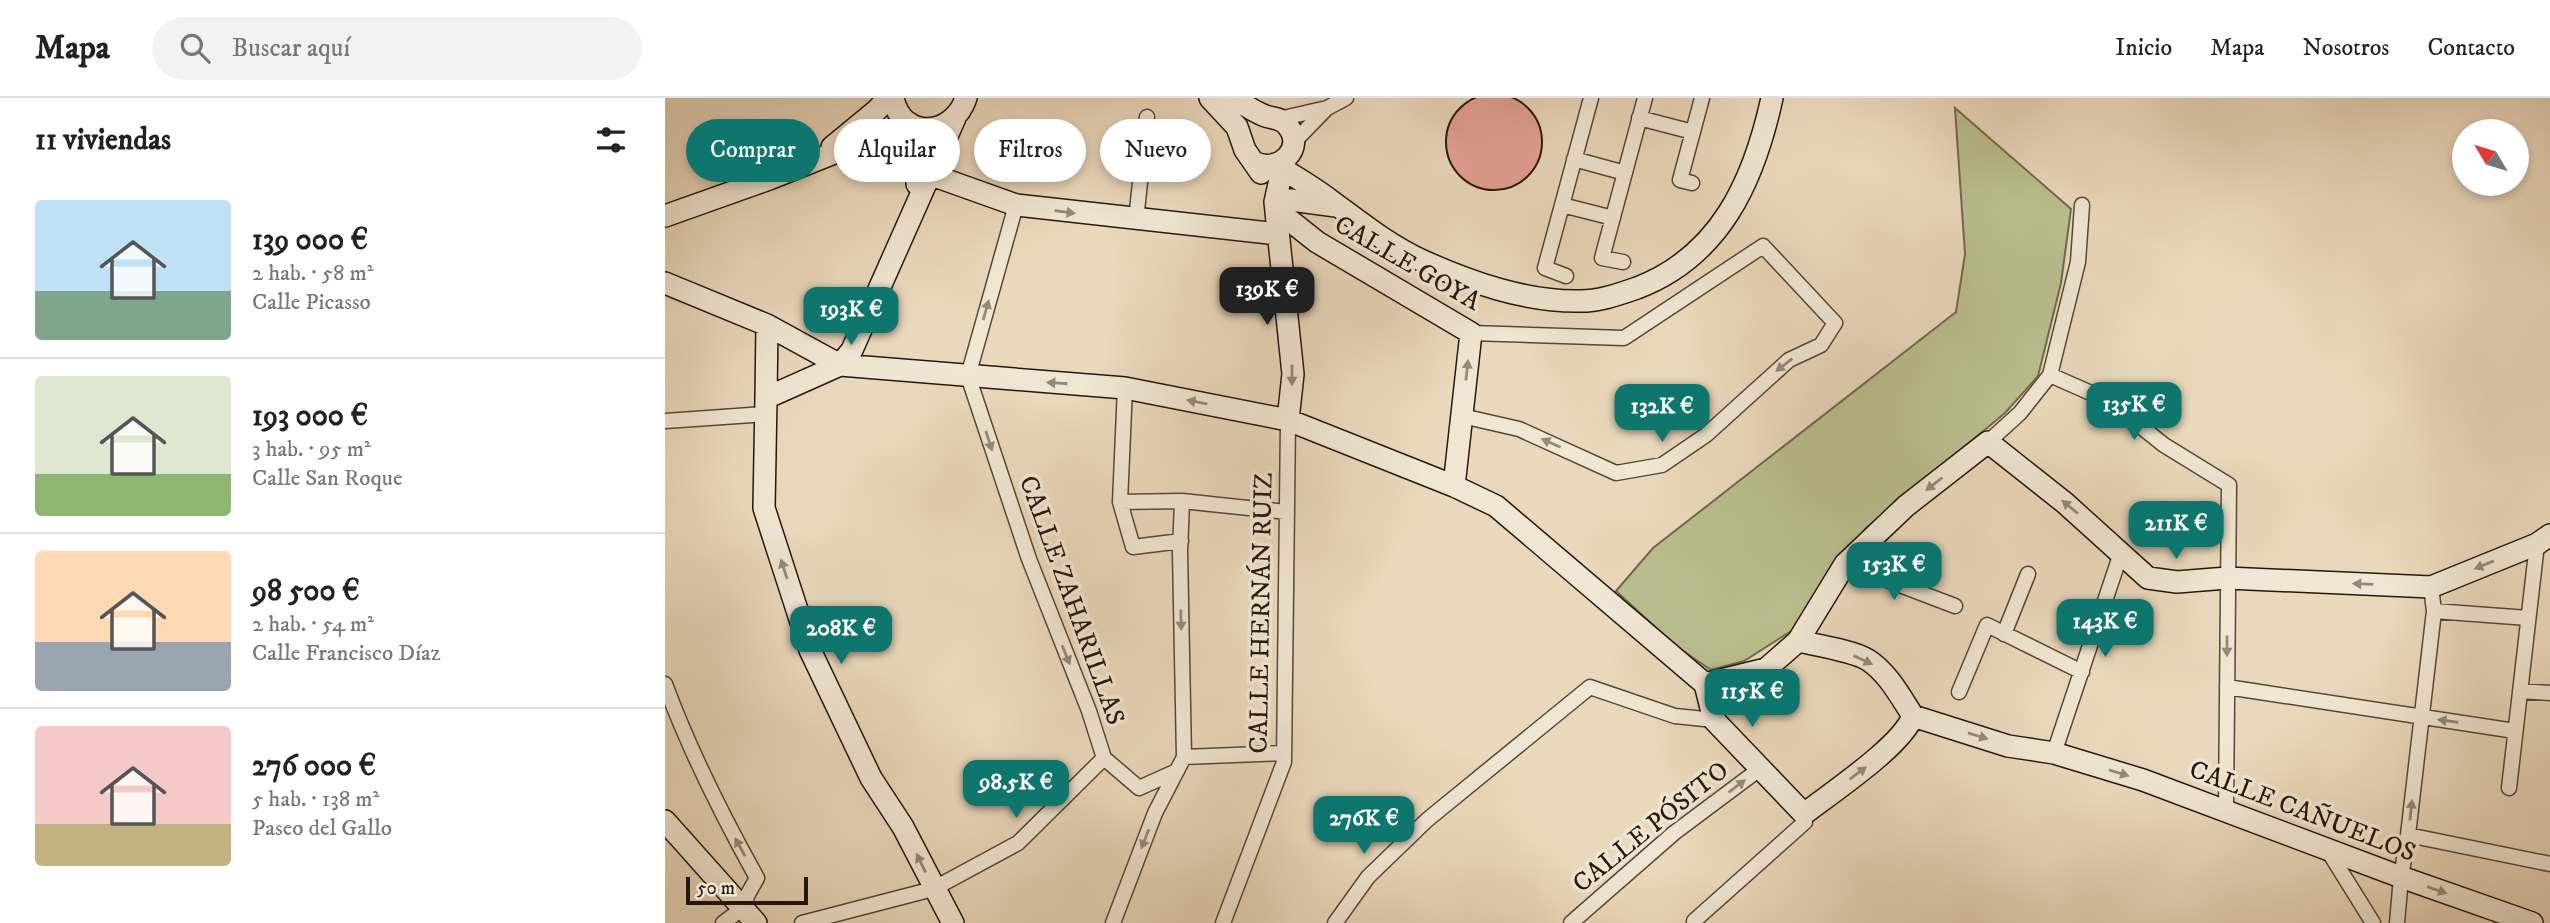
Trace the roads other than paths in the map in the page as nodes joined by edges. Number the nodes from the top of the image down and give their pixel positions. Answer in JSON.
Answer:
{"nodes":[{"id":1,"x":890,"y":98,"type":"edge"},
{"id":2,"x":987,"y":98,"type":"edge"},
{"id":3,"x":1210,"y":98,"type":"edge"},
{"id":4,"x":1234,"y":98,"type":"edge"},
{"id":5,"x":1346,"y":98,"type":"edge"},
{"id":6,"x":1591,"y":98,"type":"edge"},
{"id":7,"x":1645,"y":98,"type":"edge"},
{"id":8,"x":1702,"y":98,"type":"edge"},
{"id":9,"x":1772,"y":98,"type":"edge"},
{"id":10,"x":961,"y":107,"type":"edge"},
{"id":11,"x":1327,"y":108,"type":"junction"},
{"id":12,"x":1146,"y":117,"type":"dead end"},
{"id":13,"x":1273,"y":118,"type":"junction"},
{"id":14,"x":1639,"y":118,"type":"junction"},
{"id":15,"x":904,"y":119,"type":"edge"},
{"id":16,"x":947,"y":119,"type":"edge"},
{"id":17,"x":1693,"y":132,"type":"junction"},
{"id":18,"x":1244,"y":142,"type":"junction"},
{"id":19,"x":820,"y":156,"type":"edge"},
{"id":20,"x":1286,"y":157,"type":"junction"},
{"id":21,"x":1574,"y":159,"type":"junction"},
{"id":22,"x":1254,"y":162,"type":"junction"},
{"id":23,"x":1625,"y":173,"type":"junction"},
{"id":24,"x":759,"y":182,"type":"edge"},
{"id":25,"x":922,"y":182,"type":"edge"},
{"id":26,"x":943,"y":182,"type":"edge"},
{"id":27,"x":1692,"y":183,"type":"dead end"},
{"id":28,"x":1333,"y":202,"type":"junction"},
{"id":29,"x":1016,"y":205,"type":"junction"},
{"id":30,"x":1562,"y":205,"type":"junction"},
{"id":31,"x":2082,"y":205,"type":"dead end"},
{"id":32,"x":665,"y":216,"type":"edge"},
{"id":33,"x":1277,"y":218,"type":"junction"},
{"id":34,"x":1613,"y":218,"type":"junction"},
{"id":35,"x":1136,"y":220,"type":"junction"},
{"id":36,"x":1623,"y":262,"type":"dead end"},
{"id":37,"x":1566,"y":276,"type":"dead end"},
{"id":38,"x":665,"y":283,"type":"edge"},
{"id":39,"x":767,"y":325,"type":"junction"},
{"id":40,"x":1471,"y":333,"type":"junction"},
{"id":41,"x":840,"y":365,"type":"junction"},
{"id":42,"x":2050,"y":375,"type":"junction"},
{"id":43,"x":968,"y":376,"type":"junction"},
{"id":44,"x":1125,"y":388,"type":"junction"},
{"id":45,"x":766,"y":406,"type":"junction"},
{"id":46,"x":1462,"y":416,"type":"junction"},
{"id":47,"x":1288,"y":420,"type":"junction"},
{"id":48,"x":665,"y":421,"type":"edge"},
{"id":49,"x":1988,"y":442,"type":"junction"},
{"id":50,"x":1454,"y":486,"type":"junction"},
{"id":51,"x":1182,"y":501,"type":"junction"},
{"id":52,"x":1120,"y":502,"type":"junction"},
{"id":53,"x":1287,"y":512,"type":"junction"},
{"id":54,"x":2547,"y":538,"type":"edge"},
{"id":55,"x":1180,"y":546,"type":"junction"},
{"id":56,"x":2121,"y":553,"type":"junction"},
{"id":57,"x":1845,"y":565,"type":"junction"},
{"id":58,"x":2028,"y":574,"type":"dead end"},
{"id":59,"x":2227,"y":578,"type":"junction"},
{"id":60,"x":2431,"y":587,"type":"junction"},
{"id":61,"x":1955,"y":607,"type":"dead end"},
{"id":62,"x":2434,"y":611,"type":"junction"},
{"id":63,"x":2528,"y":618,"type":"junction"},
{"id":64,"x":2004,"y":634,"type":"junction"},
{"id":65,"x":1798,"y":641,"type":"junction"},
{"id":66,"x":2082,"y":672,"type":"junction"},
{"id":67,"x":665,"y":684,"type":"edge"},
{"id":68,"x":1705,"y":684,"type":"junction"},
{"id":69,"x":2227,"y":687,"type":"junction"},
{"id":70,"x":2520,"y":691,"type":"junction"},
{"id":71,"x":1959,"y":692,"type":"dead end"},
{"id":72,"x":2550,"y":693,"type":"edge"},
{"id":73,"x":1913,"y":716,"type":"junction"},
{"id":74,"x":2421,"y":718,"type":"junction"},
{"id":75,"x":1714,"y":720,"type":"junction"},
{"id":76,"x":2515,"y":731,"type":"junction"},
{"id":77,"x":1284,"y":753,"type":"junction"},
{"id":78,"x":2054,"y":753,"type":"junction"},
{"id":79,"x":1184,"y":757,"type":"junction"},
{"id":80,"x":1104,"y":758,"type":"junction"},
{"id":81,"x":1761,"y":768,"type":"junction"},
{"id":82,"x":1177,"y":771,"type":"junction"},
{"id":83,"x":2509,"y":788,"type":"dead end"},
{"id":84,"x":2226,"y":810,"type":"junction"},
{"id":85,"x":1804,"y":814,"type":"junction"},
{"id":86,"x":665,"y":821,"type":"edge"},
{"id":87,"x":2408,"y":835,"type":"junction"},
{"id":88,"x":2326,"y":849,"type":"junction"},
{"id":89,"x":2550,"y":864,"type":"edge"},
{"id":90,"x":2401,"y":877,"type":"junction"},
{"id":91,"x":933,"y":889,"type":"junction"},
{"id":92,"x":750,"y":915,"type":"edge"},
{"id":93,"x":1694,"y":921,"type":"edge"},
{"id":94,"x":1224,"y":922,"type":"edge"},
{"id":95,"x":723,"y":923,"type":"edge"},
{"id":96,"x":802,"y":923,"type":"edge"},
{"id":97,"x":953,"y":923,"type":"edge"},
{"id":98,"x":1113,"y":923,"type":"edge"},
{"id":99,"x":1335,"y":923,"type":"edge"},
{"id":100,"x":1571,"y":923,"type":"edge"},
{"id":101,"x":2373,"y":923,"type":"edge"},
{"id":102,"x":2397,"y":923,"type":"edge"},
{"id":103,"x":2532,"y":923,"type":"edge"}],
"edges":[{"from":1,"to":15,"type":"street"},
{"from":1,"to":19,"type":"street"},
{"from":2,"to":10,"type":"street"},
{"from":3,"to":18,"type":"street"},
{"from":4,"to":13,"type":"street"},
{"from":5,"to":11,"type":"street"},
{"from":6,"to":21,"type":"street"},
{"from":7,"to":14,"type":"street"},
{"from":8,"to":17,"type":"street"},
{"from":9,"to":28,"type":"street"},
{"from":10,"to":16,"type":"street"},
{"from":11,"to":13,"type":"street"},
{"from":11,"to":20,"type":"street"},
{"from":12,"to":35,"type":"street"},
{"from":13,"to":18,"type":"street"},
{"from":13,"to":20,"type":"street"},
{"from":14,"to":17,"type":"street"},
{"from":14,"to":23,"type":"street"},
{"from":17,"to":27,"type":"street"},
{"from":18,"to":22,"type":"street"},
{"from":20,"to":22,"type":"street"},
{"from":20,"to":28,"type":"street"},
{"from":20,"to":33,"type":"street"},
{"from":21,"to":23,"type":"street"},
{"from":21,"to":30,"type":"street"},
{"from":22,"to":33,"type":"street"},
{"from":23,"to":34,"type":"street"},
{"from":24,"to":32,"type":"street"},
{"from":25,"to":41,"type":"street"},
{"from":26,"to":29,"type":"street"},
{"from":28,"to":33,"type":"street"},
{"from":29,"to":35,"type":"street","one_way":true},
{"from":43,"to":29,"type":"street","one_way":true},
{"from":30,"to":34,"type":"street"},
{"from":30,"to":37,"type":"street"},
{"from":31,"to":42,"type":"street"},
{"from":33,"to":35,"type":"street"},
{"from":33,"to":40,"type":"street","name":"CALLE GOYA"},
{"from":33,"to":47,"type":"street","one_way":true},
{"from":34,"to":36,"type":"street"},
{"from":38,"to":39,"type":"street"},
{"from":39,"to":41,"type":"street"},
{"from":39,"to":45,"type":"street"},
{"from":46,"to":40,"type":"street","one_way":true},
{"from":40,"to":46,"type":"street","name":"CALLE GOYA","one_way":true},
{"from":41,"to":43,"type":"street"},
{"from":41,"to":45,"type":"street"},
{"from":42,"to":49,"type":"street"},
{"from":42,"to":59,"type":"street"},
{"from":44,"to":43,"type":"street","one_way":true},
{"from":43,"to":80,"type":"street","name":"CALLE ZAHARILLAS","one_way":true},
{"from":47,"to":44,"type":"street","one_way":true},
{"from":44,"to":52,"type":"street"},
{"from":45,"to":48,"type":"street"},
{"from":91,"to":45,"type":"street","one_way":true},
{"from":46,"to":50,"type":"street"},
{"from":47,"to":50,"type":"street"},
{"from":47,"to":53,"type":"street","name":"CALLE HERNÁN RUIZ"},
{"from":56,"to":49,"type":"street","one_way":true},
{"from":49,"to":57,"type":"street","one_way":true},
{"from":50,"to":68,"type":"street"},
{"from":51,"to":52,"type":"street"},
{"from":51,"to":53,"type":"street"},
{"from":51,"to":55,"type":"street"},
{"from":52,"to":55,"type":"street"},
{"from":53,"to":77,"type":"street","name":"CALLE HERNÁN RUIZ"},
{"from":54,"to":60,"type":"street","one_way":true},
{"from":54,"to":63,"type":"street"},
{"from":55,"to":79,"type":"street","one_way":true},
{"from":56,"to":59,"type":"street"},
{"from":56,"to":66,"type":"street"},
{"from":57,"to":61,"type":"street"},
{"from":57,"to":65,"type":"street"},
{"from":58,"to":64,"type":"street"},
{"from":60,"to":59,"type":"street","one_way":true},
{"from":59,"to":69,"type":"street","one_way":true},
{"from":60,"to":62,"type":"street"},
{"from":62,"to":63,"type":"street"},
{"from":62,"to":74,"type":"street"},
{"from":63,"to":70,"type":"street"},
{"from":64,"to":66,"type":"street"},
{"from":64,"to":71,"type":"street"},
{"from":65,"to":68,"type":"street"},
{"from":65,"to":73,"type":"street","one_way":true},
{"from":66,"to":78,"type":"street"},
{"from":92,"to":67,"type":"street","one_way":true},
{"from":68,"to":75,"type":"street"},
{"from":69,"to":74,"type":"street"},
{"from":69,"to":84,"type":"street"},
{"from":70,"to":72,"type":"street"},
{"from":70,"to":76,"type":"street"},
{"from":73,"to":78,"type":"street","name":"CALLE CAÑUELOS","one_way":true},
{"from":85,"to":73,"type":"street","one_way":true},
{"from":76,"to":74,"type":"street","one_way":true},
{"from":87,"to":74,"type":"street","one_way":true},
{"from":75,"to":81,"type":"street"},
{"from":75,"to":99,"type":"street"},
{"from":76,"to":83,"type":"street"},
{"from":77,"to":79,"type":"street"},
{"from":77,"to":94,"type":"street","name":"CALLE HERNÁN RUIZ"},
{"from":78,"to":84,"type":"street","name":"CALLE CAÑUELOS","one_way":true},
{"from":79,"to":82,"type":"street"},
{"from":80,"to":82,"type":"street","name":"CALLE ZAHARILLAS"},
{"from":80,"to":91,"type":"street"},
{"from":81,"to":85,"type":"street"},
{"from":100,"to":81,"type":"street","name":"CALLE PÓSITO","one_way":true},
{"from":82,"to":98,"type":"street","one_way":true},
{"from":84,"to":88,"type":"street","name":"CALLE CAÑUELOS"},
{"from":85,"to":93,"type":"street"},
{"from":86,"to":92,"type":"street"},
{"from":87,"to":89,"type":"street"},
{"from":87,"to":90,"type":"street"},
{"from":88,"to":90,"type":"street","name":"CALLE CAÑUELOS"},
{"from":88,"to":101,"type":"street"},
{"from":90,"to":102,"type":"street"},
{"from":90,"to":103,"type":"street","name":"CALLE CAÑUELOS","one_way":true},
{"from":91,"to":96,"type":"street"},
{"from":91,"to":97,"type":"street"},
{"from":92,"to":95,"type":"street"}]}
